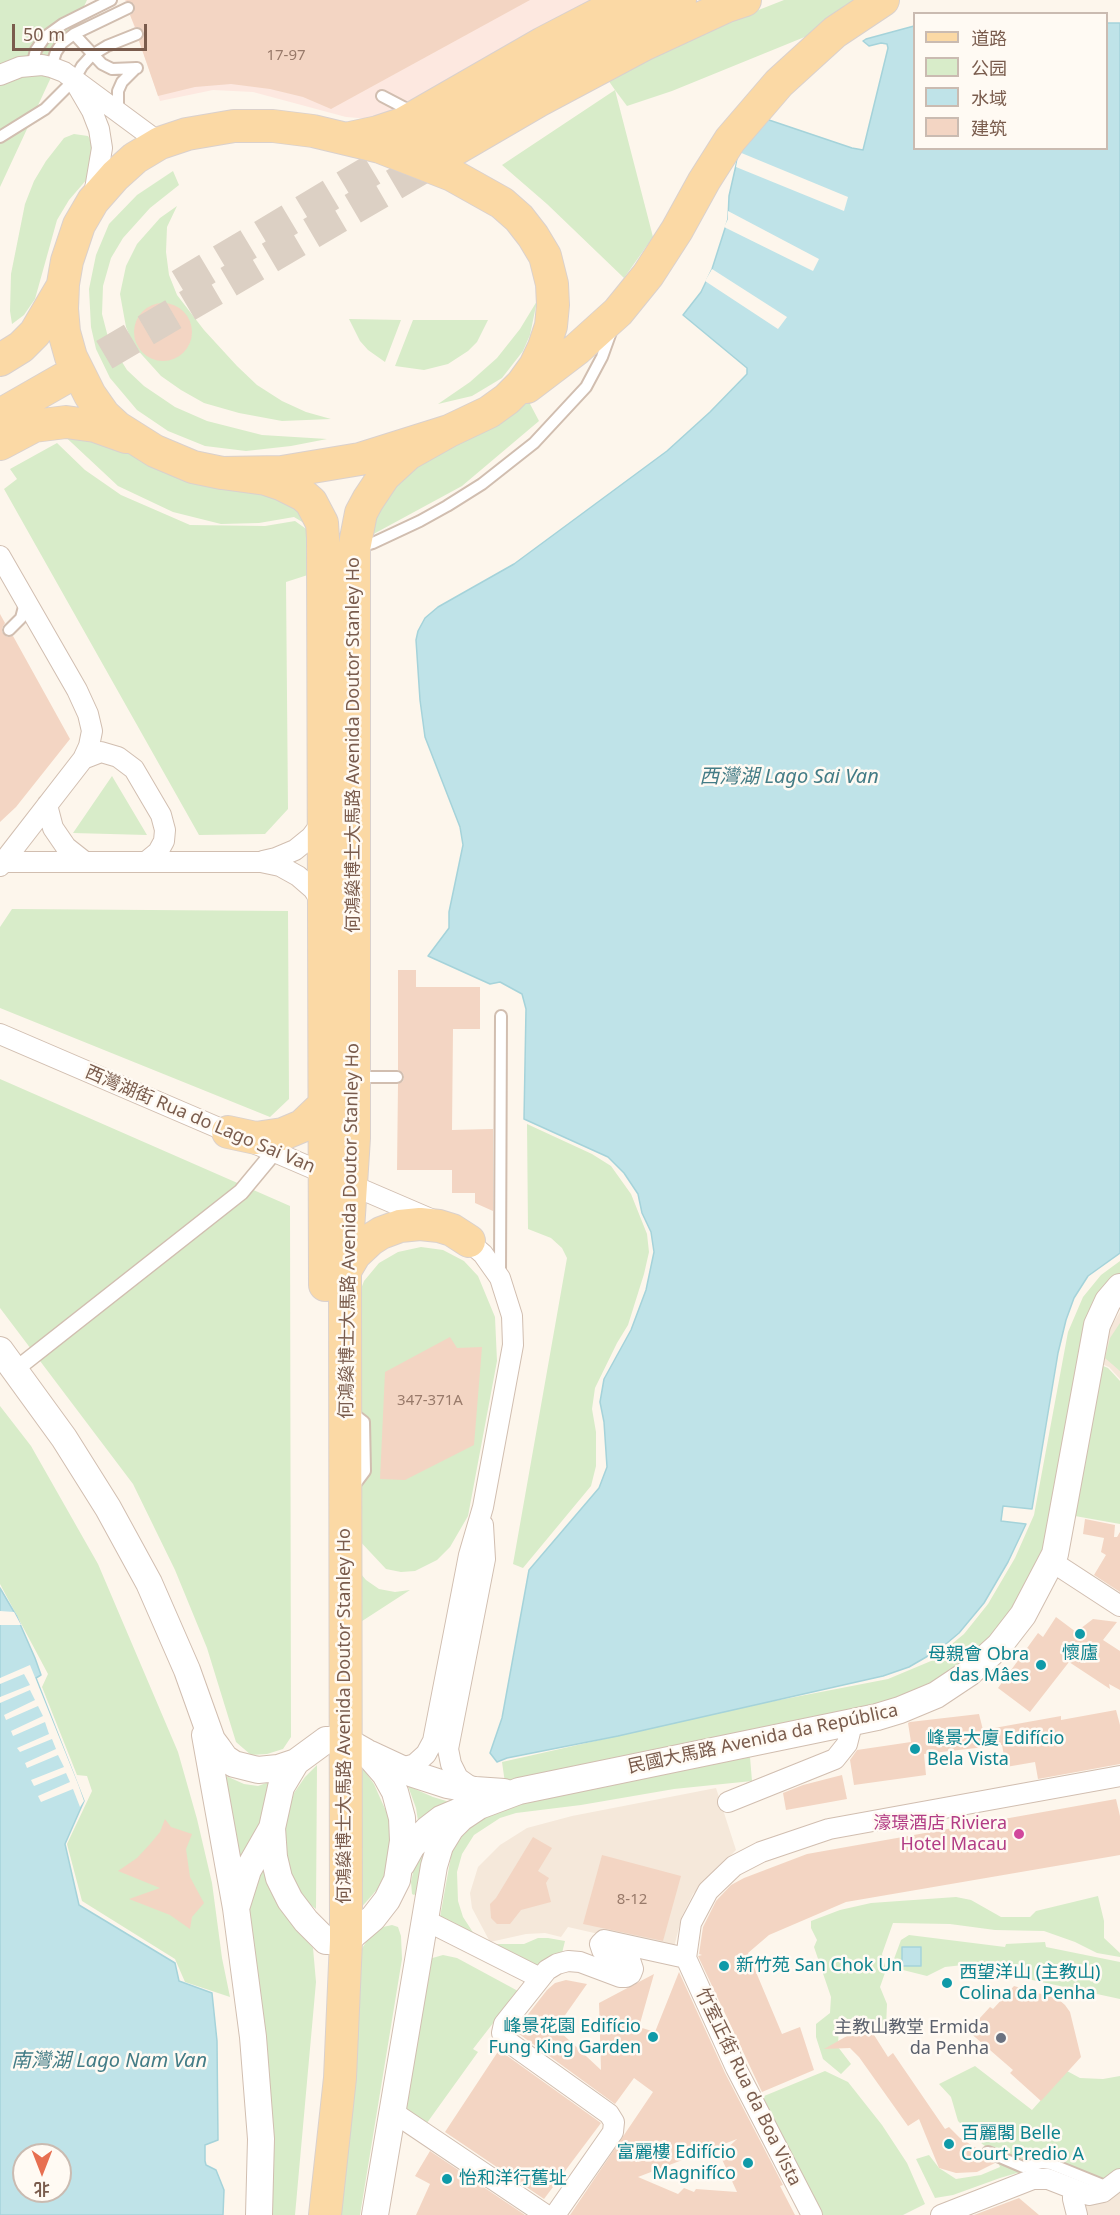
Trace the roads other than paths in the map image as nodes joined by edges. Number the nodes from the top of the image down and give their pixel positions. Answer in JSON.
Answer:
{"nodes":[{"id":1,"x":111,"y":0,"type":"edge"},
{"id":2,"x":626,"y":0,"type":"edge"},
{"id":3,"x":680,"y":0,"type":"edge"},
{"id":4,"x":745,"y":0,"type":"edge"},
{"id":5,"x":883,"y":0,"type":"edge"},
{"id":6,"x":128,"y":8,"type":"dead end"},
{"id":7,"x":74,"y":34,"type":"junction"},
{"id":8,"x":137,"y":34,"type":"dead end"},
{"id":9,"x":92,"y":55,"type":"junction"},
{"id":10,"x":42,"y":66,"type":"junction"},
{"id":11,"x":4,"y":73,"type":"edge"},
{"id":12,"x":74,"y":80,"type":"junction"},
{"id":13,"x":382,"y":96,"type":"dead end"},
{"id":14,"x":118,"y":112,"type":"junction"},
{"id":15,"x":409,"y":134,"type":"junction"},
{"id":16,"x":0,"y":137,"type":"edge"},
{"id":17,"x":349,"y":138,"type":"junction"},
{"id":18,"x":160,"y":143,"type":"junction"},
{"id":19,"x":447,"y":154,"type":"tunnel mouth"},
{"id":20,"x":93,"y":201,"type":"junction"},
{"id":21,"x":63,"y":284,"type":"junction"},
{"id":22,"x":618,"y":312,"type":"junction"},
{"id":23,"x":0,"y":360,"type":"edge"},
{"id":24,"x":0,"y":390,"type":"edge"},
{"id":25,"x":507,"y":399,"type":"junction"},
{"id":26,"x":449,"y":431,"type":"junction"},
{"id":27,"x":1,"y":437,"type":"edge"},
{"id":28,"x":135,"y":440,"type":"junction"},
{"id":29,"x":222,"y":473,"type":"junction"},
{"id":30,"x":354,"y":549,"type":"junction"},
{"id":31,"x":0,"y":556,"type":"edge"},
{"id":32,"x":25,"y":600,"type":"junction"},
{"id":33,"x":43,"y":631,"type":"junction"},
{"id":34,"x":83,"y":759,"type":"junction"},
{"id":35,"x":47,"y":805,"type":"junction"},
{"id":36,"x":324,"y":820,"type":"junction"},
{"id":37,"x":147,"y":861,"type":"junction"},
{"id":38,"x":254,"y":861,"type":"junction"},
{"id":39,"x":85,"y":862,"type":"junction"},
{"id":40,"x":1,"y":863,"type":"edge"},
{"id":41,"x":324,"y":905,"type":"junction"},
{"id":42,"x":501,"y":1016,"type":"dead end"},
{"id":43,"x":0,"y":1034,"type":"edge"},
{"id":44,"x":354,"y":1077,"type":"junction"},
{"id":45,"x":397,"y":1077,"type":"dead end"},
{"id":46,"x":324,"y":1105,"type":"junction"},
{"id":47,"x":228,"y":1132,"type":"junction"},
{"id":48,"x":275,"y":1151,"type":"junction"},
{"id":49,"x":338,"y":1179,"type":"junction"},
{"id":50,"x":469,"y":1240,"type":"junction"},
{"id":51,"x":345,"y":1271,"type":"junction"},
{"id":52,"x":500,"y":1278,"type":"junction"},
{"id":53,"x":1120,"y":1287,"type":"edge"},
{"id":54,"x":8,"y":1360,"type":"edge"},
{"id":55,"x":483,"y":1507,"type":"junction"},
{"id":56,"x":1051,"y":1562,"type":"junction"},
{"id":57,"x":1120,"y":1606,"type":"edge"},
{"id":58,"x":200,"y":1708,"type":"junction"},
{"id":59,"x":850,"y":1723,"type":"junction"},
{"id":60,"x":346,"y":1744,"type":"junction"},
{"id":61,"x":296,"y":1762,"type":"junction"},
{"id":62,"x":401,"y":1768,"type":"junction"},
{"id":63,"x":1120,"y":1776,"type":"edge"},
{"id":64,"x":483,"y":1795,"type":"junction"},
{"id":65,"x":728,"y":1802,"type":"dead end"},
{"id":66,"x":272,"y":1828,"type":"junction"},
{"id":67,"x":399,"y":1873,"type":"junction"},
{"id":68,"x":236,"y":1908,"type":"junction"},
{"id":69,"x":425,"y":1920,"type":"junction"},
{"id":70,"x":336,"y":1941,"type":"junction"},
{"id":71,"x":686,"y":1958,"type":"junction"},
{"id":72,"x":540,"y":1978,"type":"junction"},
{"id":73,"x":393,"y":2112,"type":"junction"},
{"id":74,"x":988,"y":2152,"type":"dead end"},
{"id":75,"x":1115,"y":2183,"type":"edge"},
{"id":76,"x":1073,"y":2189,"type":"junction"},
{"id":77,"x":964,"y":2211,"type":"edge"},
{"id":78,"x":259,"y":2215,"type":"edge"},
{"id":79,"x":305,"y":2215,"type":"edge"},
{"id":80,"x":325,"y":2215,"type":"edge"},
{"id":81,"x":375,"y":2215,"type":"edge"},
{"id":82,"x":546,"y":2215,"type":"edge"},
{"id":83,"x":555,"y":2215,"type":"edge"},
{"id":84,"x":812,"y":2215,"type":"edge"},
{"id":85,"x":941,"y":2215,"type":"edge"},
{"id":86,"x":1077,"y":2215,"type":"edge"}],
"edges":[{"from":1,"to":10,"type":"lane"},
{"from":2,"to":15,"type":"main road"},
{"from":3,"to":15,"type":"main road"},
{"from":4,"to":19,"type":"main road"},
{"from":5,"to":22,"type":"main road"},
{"from":6,"to":7,"type":"lane"},
{"from":7,"to":9,"type":"lane"},
{"from":7,"to":10,"type":"lane"},
{"from":8,"to":9,"type":"lane"},
{"from":9,"to":12,"type":"lane"},
{"from":9,"to":14,"type":"lane"},
{"from":10,"to":11,"type":"street"},
{"from":10,"to":12,"type":"street"},
{"from":12,"to":14,"type":"street"},
{"from":12,"to":16,"type":"lane"},
{"from":12,"to":20,"type":"street"},
{"from":13,"to":15,"type":"lane"},
{"from":14,"to":18,"type":"street"},
{"from":15,"to":17,"type":"main road"},
{"from":17,"to":18,"type":"main road"},
{"from":17,"to":25,"type":"main road"},
{"from":18,"to":20,"type":"main road"},
{"from":20,"to":21,"type":"main road"},
{"from":21,"to":23,"type":"main road"},
{"from":21,"to":28,"type":"main road"},
{"from":22,"to":25,"type":"main road"},
{"from":22,"to":30,"type":"lane"},
{"from":24,"to":27,"type":"main road"},
{"from":25,"to":26,"type":"main road"},
{"from":26,"to":29,"type":"main road"},
{"from":26,"to":30,"type":"main road","name":"何鴻燊博士大馬路 Avenida Doutor Stanley Ho"},
{"from":27,"to":28,"type":"main road"},
{"from":28,"to":29,"type":"main road"},
{"from":29,"to":36,"type":"main road","name":"何鴻燊博士大馬路 Avenida Doutor Stanley Ho"},
{"from":30,"to":44,"type":"main road","name":"何鴻燊博士大馬路 Avenida Doutor Stanley Ho"},
{"from":31,"to":32,"type":"street"},
{"from":32,"to":33,"type":"street"},
{"from":32,"to":33,"type":"lane"},
{"from":33,"to":34,"type":"street"},
{"from":34,"to":35,"type":"street"},
{"from":34,"to":37,"type":"street"},
{"from":35,"to":39,"type":"street"},
{"from":35,"to":40,"type":"street"},
{"from":36,"to":38,"type":"street"},
{"from":36,"to":41,"type":"main road","name":"何鴻燊博士大馬路 Avenida Doutor Stanley Ho"},
{"from":37,"to":38,"type":"street"},
{"from":37,"to":39,"type":"street"},
{"from":38,"to":41,"type":"street"},
{"from":39,"to":40,"type":"street"},
{"from":41,"to":46,"type":"main road","name":"何鴻燊博士大馬路 Avenida Doutor Stanley Ho"},
{"from":42,"to":52,"type":"lane"},
{"from":43,"to":47,"type":"street","name":"西灣湖街 Rua do Lago Sai Van"},
{"from":44,"to":45,"type":"lane"},
{"from":44,"to":49,"type":"main road","name":"何鴻燊博士大馬路 Avenida Doutor Stanley Ho"},
{"from":46,"to":47,"type":"main road"},
{"from":46,"to":49,"type":"main road","name":"何鴻燊博士大馬路 Avenida Doutor Stanley Ho"},
{"from":47,"to":48,"type":"street","name":"西灣湖街 Rua do Lago Sai Van"},
{"from":48,"to":49,"type":"street","name":"西灣湖街 Rua do Lago Sai Van"},
{"from":48,"to":54,"type":"street"},
{"from":49,"to":50,"type":"street","name":"西灣湖街 Rua do Lago Sai Van"},
{"from":49,"to":51,"type":"main road","name":"何鴻燊博士大馬路 Avenida Doutor Stanley Ho"},
{"from":49,"to":60,"type":"main road","name":"何鴻燊博士大馬路 Avenida Doutor Stanley Ho"},
{"from":50,"to":51,"type":"main road"},
{"from":50,"to":52,"type":"street","name":"西灣湖街 Rua do Lago Sai Van"},
{"from":51,"to":60,"type":"main road","name":"何鴻燊博士大馬路 Avenida Doutor Stanley Ho"},
{"from":52,"to":55,"type":"street","name":"西灣湖街 Rua do Lago Sai Van"},
{"from":53,"to":56,"type":"street","name":"民國大馬路 Avenida da República"},
{"from":54,"to":58,"type":"street"},
{"from":55,"to":62,"type":"street","name":"西灣湖街 Rua do Lago Sai Van"},
{"from":55,"to":64,"type":"street","name":"西灣湖街 Rua do Lago Sai Van"},
{"from":56,"to":57,"type":"street"},
{"from":56,"to":59,"type":"street","name":"民國大馬路 Avenida da República"},
{"from":58,"to":61,"type":"street"},
{"from":58,"to":68,"type":"street"},
{"from":59,"to":64,"type":"street","name":"民國大馬路 Avenida da República"},
{"from":59,"to":65,"type":"street"},
{"from":60,"to":61,"type":"street"},
{"from":60,"to":62,"type":"street","name":"民國大馬路 Avenida da República"},
{"from":60,"to":67,"type":"street"},
{"from":60,"to":70,"type":"main road","name":"何鴻燊博士大馬路 Avenida Doutor Stanley Ho"},
{"from":61,"to":66,"type":"street"},
{"from":62,"to":64,"type":"street","name":"民國大馬路 Avenida da República"},
{"from":63,"to":71,"type":"street"},
{"from":64,"to":67,"type":"street"},
{"from":64,"to":69,"type":"street","name":"民國大馬路 Avenida da República"},
{"from":66,"to":68,"type":"street"},
{"from":66,"to":70,"type":"street"},
{"from":67,"to":69,"type":"street"},
{"from":67,"to":70,"type":"street"},
{"from":68,"to":78,"type":"street"},
{"from":69,"to":72,"type":"street"},
{"from":69,"to":73,"type":"street","name":"民國大馬路 Avenida da República"},
{"from":70,"to":79,"type":"main road","name":"何鴻燊博士大馬路 Avenida Doutor Stanley Ho"},
{"from":70,"to":80,"type":"main road","name":"何鴻燊博士大馬路 Avenida Doutor Stanley Ho"},
{"from":71,"to":72,"type":"street"},
{"from":71,"to":84,"type":"street","name":"竹室正街 Rua da Boa Vista"},
{"from":72,"to":83,"type":"street"},
{"from":73,"to":81,"type":"street","name":"民國大馬路 Avenida da República"},
{"from":73,"to":82,"type":"street"},
{"from":74,"to":75,"type":"lane"},
{"from":75,"to":76,"type":"street"},
{"from":76,"to":77,"type":"street"},
{"from":76,"to":86,"type":"street"},
{"from":77,"to":85,"type":"street"}]}
